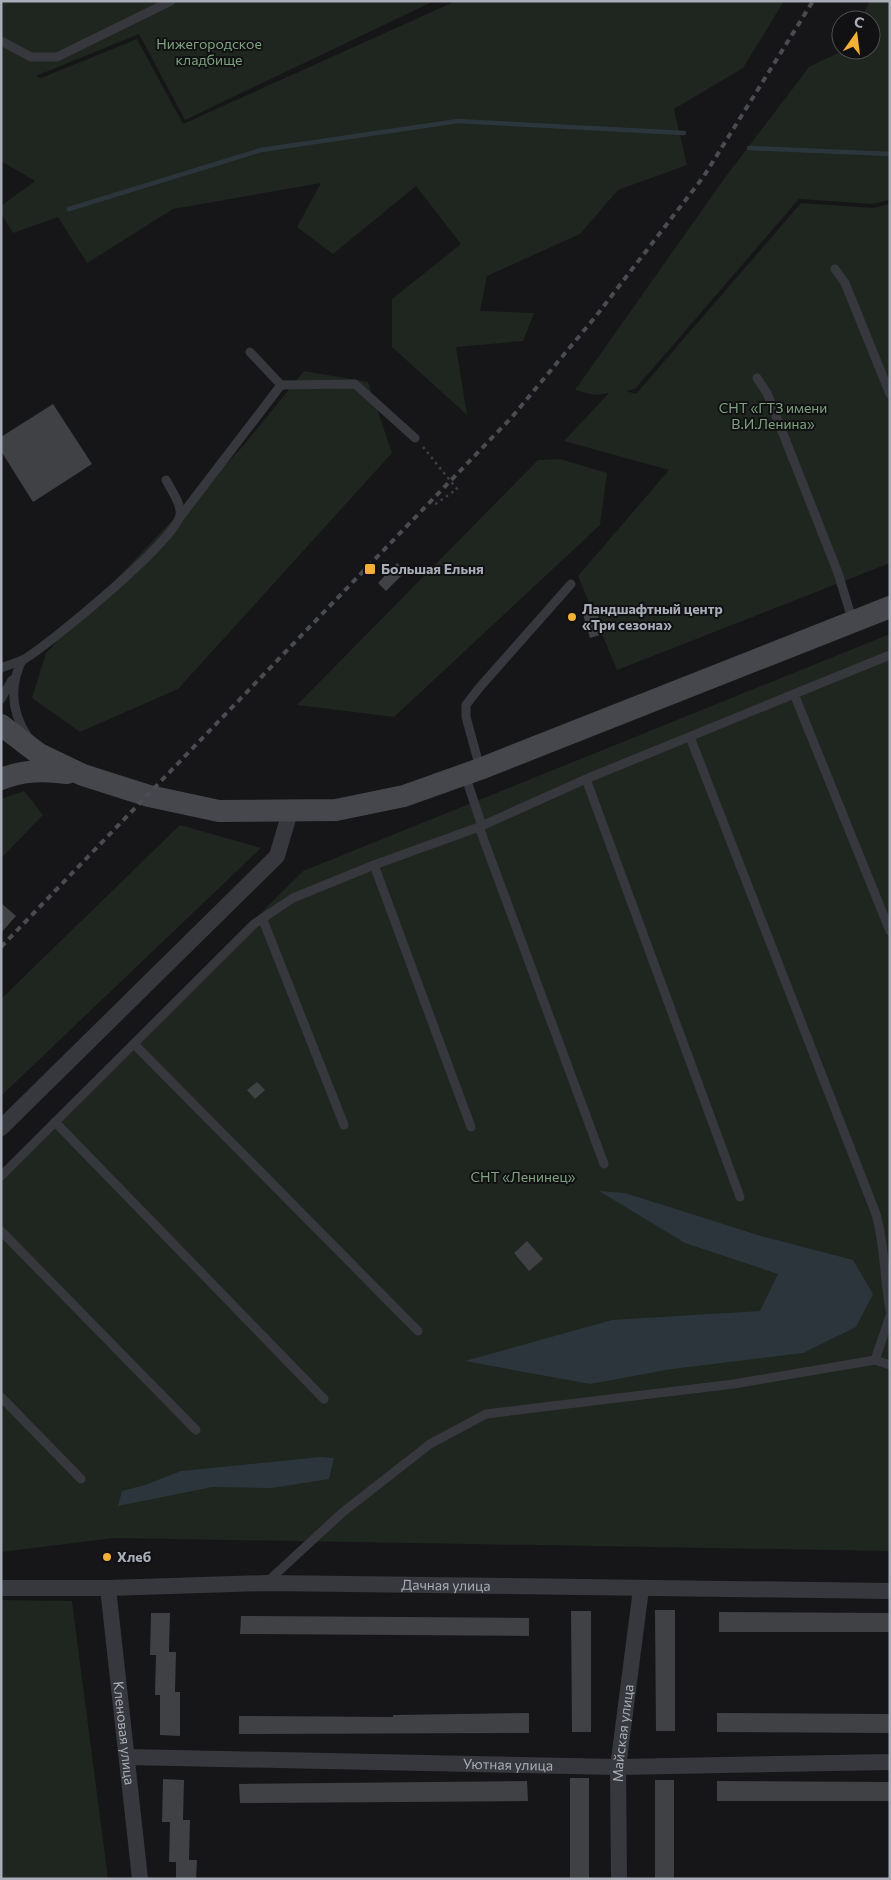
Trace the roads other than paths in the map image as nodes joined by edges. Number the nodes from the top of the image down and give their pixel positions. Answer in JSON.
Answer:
{"nodes":[{"id":1,"x":171,"y":1,"type":"edge"},
{"id":2,"x":1,"y":41,"type":"edge"},
{"id":3,"x":835,"y":269,"type":"dead end"},
{"id":4,"x":250,"y":352,"type":"dead end"},
{"id":5,"x":757,"y":378,"type":"dead end"},
{"id":6,"x":281,"y":385,"type":"junction"},
{"id":7,"x":890,"y":394,"type":"edge"},
{"id":8,"x":415,"y":438,"type":"road end"},
{"id":9,"x":166,"y":480,"type":"dead end"},
{"id":10,"x":180,"y":517,"type":"junction"},
{"id":11,"x":572,"y":584,"type":"dead end"},
{"id":12,"x":890,"y":607,"type":"edge"},
{"id":13,"x":853,"y":622,"type":"junction"},
{"id":14,"x":890,"y":655,"type":"edge"},
{"id":15,"x":22,"y":660,"type":"junction"},
{"id":16,"x":1,"y":668,"type":"edge"},
{"id":17,"x":14,"y":676,"type":"junction"},
{"id":18,"x":794,"y":694,"type":"junction"},
{"id":19,"x":1,"y":699,"type":"edge"},
{"id":20,"x":1,"y":725,"type":"edge"},
{"id":21,"x":690,"y":737,"type":"junction"},
{"id":22,"x":39,"y":754,"type":"junction"},
{"id":23,"x":472,"y":772,"type":"junction"},
{"id":24,"x":83,"y":775,"type":"junction"},
{"id":25,"x":1,"y":779,"type":"edge"},
{"id":26,"x":586,"y":779,"type":"junction"},
{"id":27,"x":290,"y":812,"type":"junction"},
{"id":28,"x":481,"y":827,"type":"junction"},
{"id":29,"x":374,"y":866,"type":"junction"},
{"id":30,"x":263,"y":920,"type":"junction"},
{"id":31,"x":890,"y":931,"type":"edge"},
{"id":32,"x":134,"y":1044,"type":"junction"},
{"id":33,"x":55,"y":1122,"type":"junction"},
{"id":34,"x":344,"y":1125,"type":"dead end"},
{"id":35,"x":471,"y":1127,"type":"dead end"},
{"id":36,"x":1,"y":1128,"type":"edge"},
{"id":37,"x":604,"y":1164,"type":"dead end"},
{"id":38,"x":1,"y":1176,"type":"edge"},
{"id":39,"x":740,"y":1196,"type":"dead end"},
{"id":40,"x":1,"y":1231,"type":"edge"},
{"id":41,"x":890,"y":1310,"type":"edge"},
{"id":42,"x":890,"y":1316,"type":"edge"},
{"id":43,"x":418,"y":1331,"type":"dead end"},
{"id":44,"x":875,"y":1360,"type":"junction"},
{"id":45,"x":890,"y":1365,"type":"edge"},
{"id":46,"x":1,"y":1396,"type":"edge"},
{"id":47,"x":324,"y":1399,"type":"dead end"},
{"id":48,"x":196,"y":1430,"type":"dead end"},
{"id":49,"x":82,"y":1479,"type":"dead end"},
{"id":50,"x":267,"y":1583,"type":"junction"},
{"id":51,"x":1,"y":1588,"type":"edge"},
{"id":52,"x":108,"y":1588,"type":"junction"},
{"id":53,"x":640,"y":1589,"type":"junction"},
{"id":54,"x":890,"y":1591,"type":"edge"},
{"id":55,"x":127,"y":1757,"type":"junction"},
{"id":56,"x":890,"y":1762,"type":"edge"},
{"id":57,"x":618,"y":1767,"type":"junction"},
{"id":58,"x":140,"y":1879,"type":"edge"},
{"id":59,"x":619,"y":1879,"type":"edge"}],
"edges":[{"from":1,"to":2,"type":"lane"},
{"from":3,"to":7,"type":"lane"},
{"from":4,"to":6,"type":"lane"},
{"from":5,"to":13,"type":"lane"},
{"from":6,"to":8,"type":"lane"},
{"from":6,"to":10,"type":"lane"},
{"from":9,"to":10,"type":"lane"},
{"from":10,"to":15,"type":"lane"},
{"from":11,"to":23,"type":"lane"},
{"from":12,"to":13,"type":"main road"},
{"from":13,"to":23,"type":"main road"},
{"from":14,"to":18,"type":"lane"},
{"from":15,"to":16,"type":"lane"},
{"from":15,"to":17,"type":"lane"},
{"from":17,"to":19,"type":"lane"},
{"from":17,"to":22,"type":"lane"},
{"from":18,"to":21,"type":"lane"},
{"from":18,"to":31,"type":"lane"},
{"from":20,"to":22,"type":"main road"},
{"from":21,"to":26,"type":"lane"},
{"from":21,"to":41,"type":"lane"},
{"from":22,"to":24,"type":"main road"},
{"from":23,"to":27,"type":"main road"},
{"from":23,"to":28,"type":"lane"},
{"from":24,"to":25,"type":"main road"},
{"from":24,"to":27,"type":"main road"},
{"from":26,"to":28,"type":"lane"},
{"from":26,"to":39,"type":"lane"},
{"from":27,"to":36,"type":"street"},
{"from":28,"to":29,"type":"lane"},
{"from":28,"to":37,"type":"lane"},
{"from":29,"to":30,"type":"lane"},
{"from":29,"to":35,"type":"lane"},
{"from":30,"to":32,"type":"lane"},
{"from":30,"to":34,"type":"lane"},
{"from":32,"to":33,"type":"lane"},
{"from":32,"to":43,"type":"lane"},
{"from":33,"to":38,"type":"lane"},
{"from":33,"to":47,"type":"lane"},
{"from":40,"to":48,"type":"lane"},
{"from":42,"to":44,"type":"lane"},
{"from":44,"to":45,"type":"lane"},
{"from":44,"to":50,"type":"lane"},
{"from":46,"to":49,"type":"lane"},
{"from":50,"to":52,"type":"street","name":"Дачная улица"},
{"from":50,"to":53,"type":"street","name":"Дачная улица"},
{"from":51,"to":52,"type":"street","name":"Дачная улица"},
{"from":52,"to":55,"type":"street","name":"Кленовая улица"},
{"from":53,"to":54,"type":"street","name":"Дачная улица"},
{"from":53,"to":57,"type":"street","name":"Майская улица"},
{"from":55,"to":57,"type":"street","name":"Уютная улица"},
{"from":55,"to":58,"type":"street","name":"Кленовая улица"},
{"from":56,"to":57,"type":"street","name":"Уютная улица"},
{"from":57,"to":59,"type":"street","name":"Майская улица"}]}
